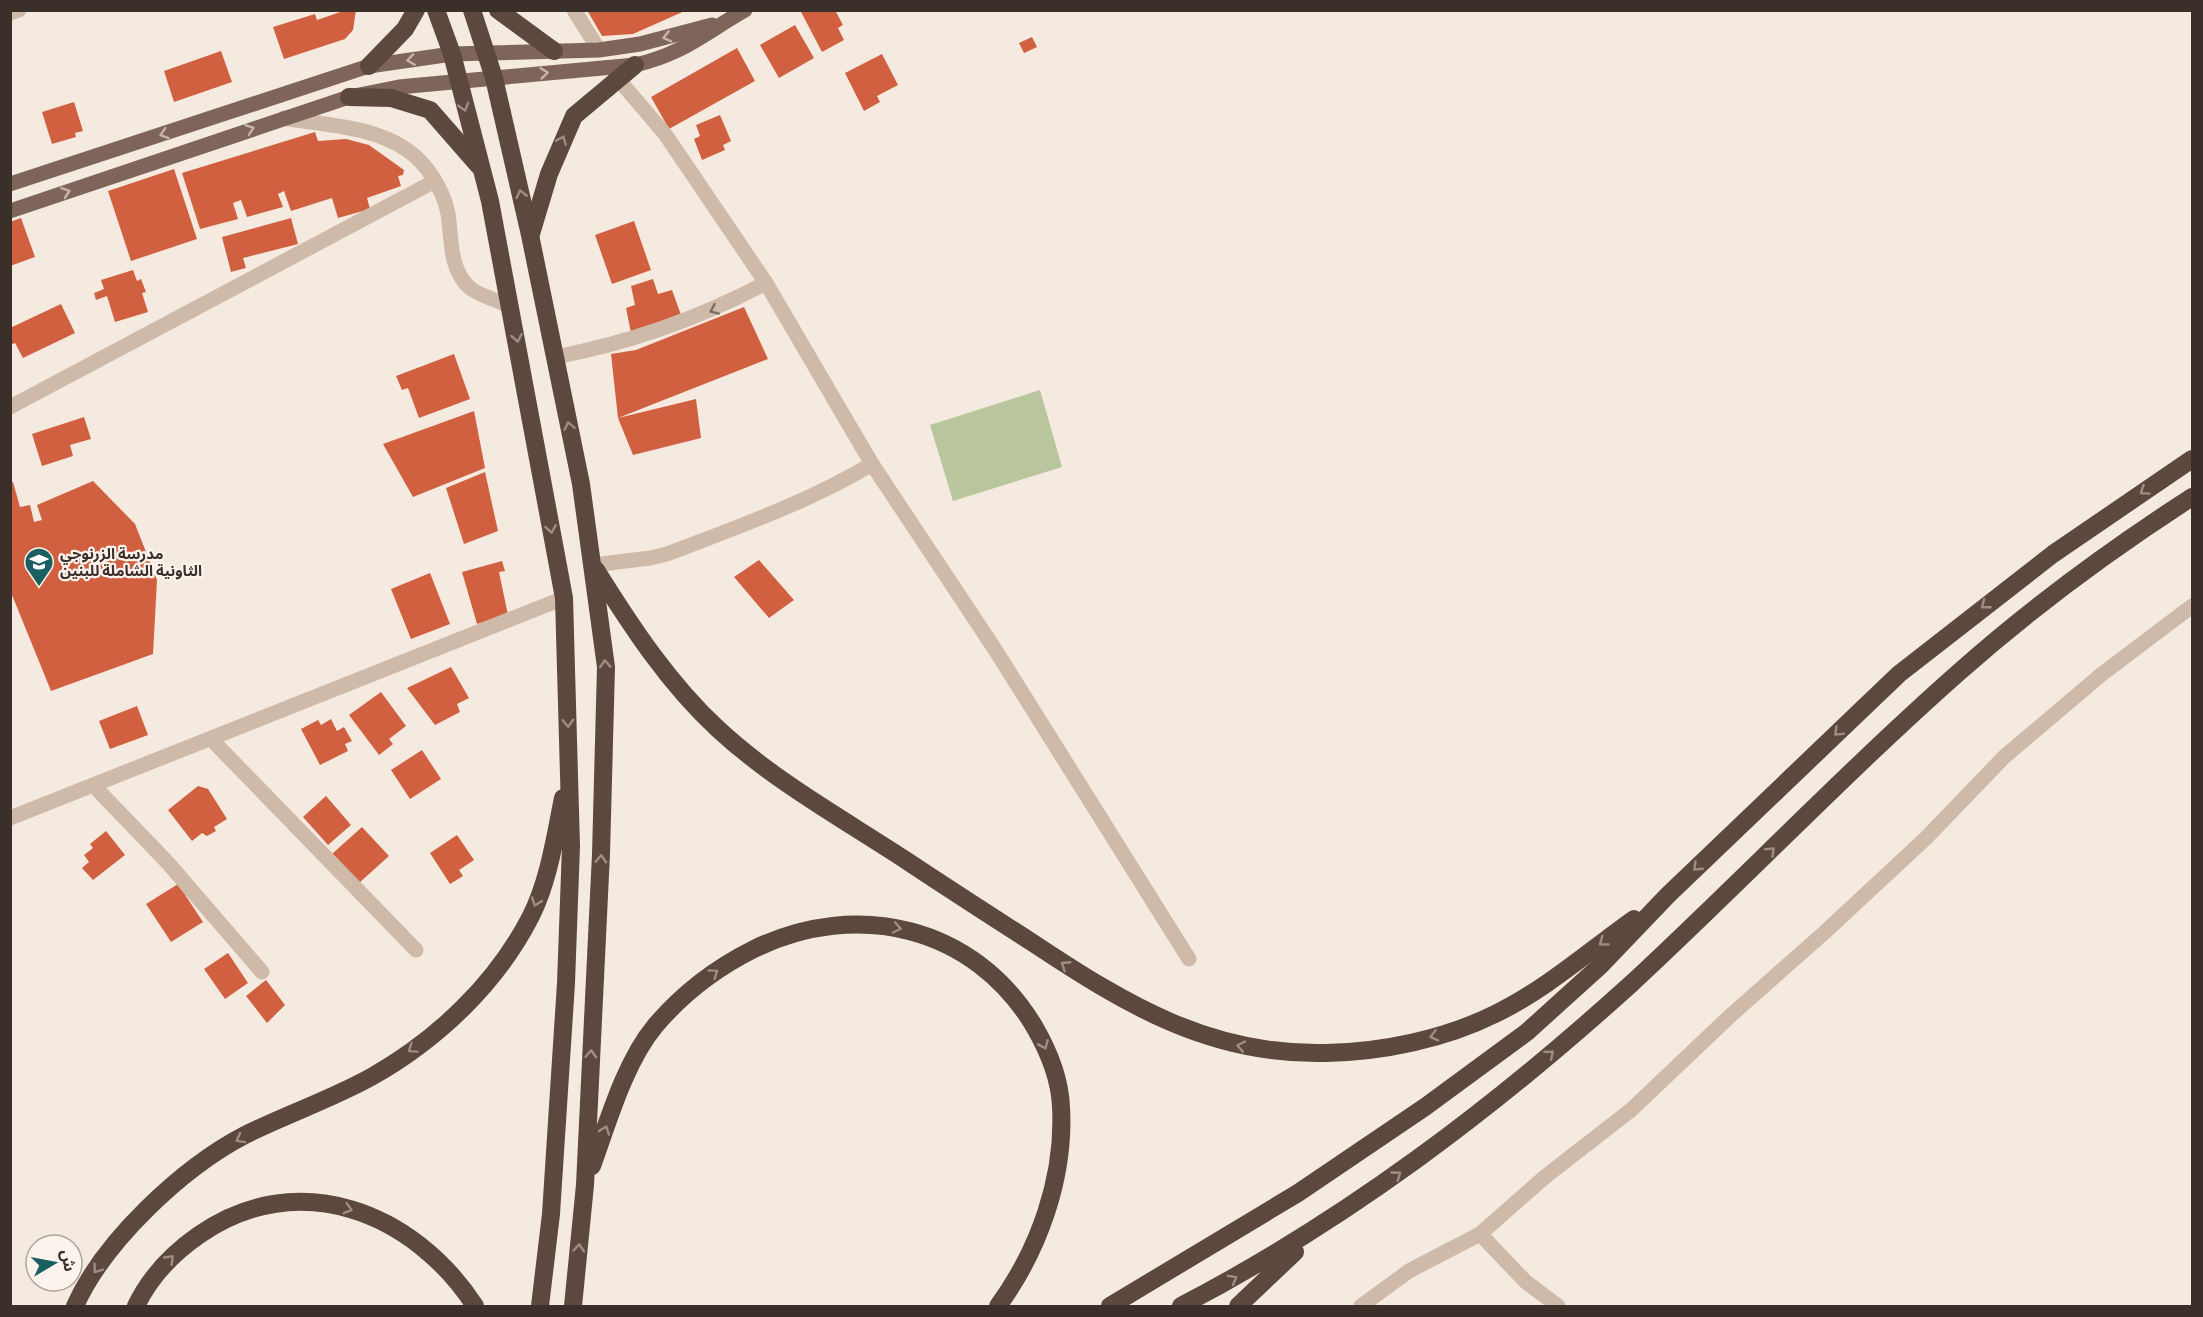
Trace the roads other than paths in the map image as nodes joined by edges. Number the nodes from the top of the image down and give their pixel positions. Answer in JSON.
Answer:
{"nodes":[{"id":1,"x":19,"y":10,"type":"edge"},
{"id":2,"x":416,"y":10,"type":"edge"},
{"id":3,"x":436,"y":10,"type":"edge"},
{"id":4,"x":472,"y":10,"type":"edge"},
{"id":5,"x":498,"y":10,"type":"edge"},
{"id":6,"x":574,"y":10,"type":"edge"},
{"id":7,"x":745,"y":10,"type":"edge"},
{"id":8,"x":10,"y":13,"type":"edge"},
{"id":9,"x":724,"y":22,"type":"junction"},
{"id":10,"x":598,"y":50,"type":"junction"},
{"id":11,"x":486,"y":51,"type":"junction"},
{"id":12,"x":554,"y":51,"type":"junction"},
{"id":13,"x":452,"y":54,"type":"junction"},
{"id":14,"x":634,"y":65,"type":"junction"},
{"id":15,"x":369,"y":66,"type":"junction"},
{"id":16,"x":494,"y":78,"type":"junction"},
{"id":17,"x":620,"y":80,"type":"junction"},
{"id":18,"x":457,"y":81,"type":"junction"},
{"id":19,"x":349,"y":97,"type":"junction"},
{"id":20,"x":283,"y":117,"type":"junction"},
{"id":21,"x":482,"y":170,"type":"junction"},
{"id":22,"x":435,"y":180,"type":"junction"},
{"id":23,"x":10,"y":184,"type":"edge"},
{"id":24,"x":10,"y":211,"type":"edge"},
{"id":25,"x":531,"y":235,"type":"junction"},
{"id":26,"x":766,"y":283,"type":"junction"},
{"id":27,"x":511,"y":306,"type":"junction"},
{"id":28,"x":555,"y":357,"type":"junction"},
{"id":29,"x":10,"y":407,"type":"edge"},
{"id":30,"x":2193,"y":459,"type":"edge"},
{"id":31,"x":872,"y":464,"type":"junction"},
{"id":32,"x":2193,"y":496,"type":"edge"},
{"id":33,"x":593,"y":565,"type":"junction"},
{"id":34,"x":564,"y":598,"type":"junction"},
{"id":35,"x":2193,"y":606,"type":"edge"},
{"id":36,"x":211,"y":739,"type":"junction"},
{"id":37,"x":570,"y":764,"type":"junction"},
{"id":38,"x":93,"y":785,"type":"junction"},
{"id":39,"x":10,"y":818,"type":"edge"},
{"id":40,"x":1668,"y":895,"type":"junction"},
{"id":41,"x":416,"y":950,"type":"dead end"},
{"id":42,"x":1189,"y":959,"type":"dead end"},
{"id":43,"x":262,"y":972,"type":"dead end"},
{"id":44,"x":585,"y":1185,"type":"junction"},
{"id":45,"x":1321,"y":1227,"type":"junction"},
{"id":46,"x":1480,"y":1234,"type":"junction"},
{"id":47,"x":75,"y":1306,"type":"edge"},
{"id":48,"x":136,"y":1306,"type":"edge"},
{"id":49,"x":475,"y":1306,"type":"edge"},
{"id":50,"x":540,"y":1306,"type":"edge"},
{"id":51,"x":573,"y":1306,"type":"edge"},
{"id":52,"x":998,"y":1306,"type":"edge"},
{"id":53,"x":1110,"y":1306,"type":"edge"},
{"id":54,"x":1181,"y":1306,"type":"edge"},
{"id":55,"x":1238,"y":1306,"type":"edge"},
{"id":56,"x":1361,"y":1306,"type":"edge"},
{"id":57,"x":1558,"y":1306,"type":"edge"}],
"edges":[{"from":1,"to":8,"type":"street"},
{"from":2,"to":15,"type":"highway"},
{"from":3,"to":13,"type":"highway"},
{"from":4,"to":11,"type":"highway"},
{"from":5,"to":12,"type":"highway"},
{"from":6,"to":10,"type":"street"},
{"from":7,"to":9,"type":"main road"},
{"from":9,"to":10,"type":"main road","one_way":true},
{"from":9,"to":14,"type":"main road"},
{"from":10,"to":12,"type":"main road"},
{"from":11,"to":12,"type":"main road"},
{"from":11,"to":13,"type":"main road"},
{"from":11,"to":16,"type":"highway"},
{"from":13,"to":15,"type":"main road","one_way":true},
{"from":13,"to":18,"type":"highway"},
{"from":16,"to":14,"type":"main road","one_way":true},
{"from":14,"to":17,"type":"highway"},
{"from":15,"to":23,"type":"main road","one_way":true},
{"from":16,"to":18,"type":"main road"},
{"from":25,"to":16,"type":"highway","one_way":true},
{"from":25,"to":17,"type":"highway","one_way":true},
{"from":17,"to":26,"type":"street"},
{"from":18,"to":19,"type":"main road"},
{"from":18,"to":21,"type":"highway","one_way":true},
{"from":19,"to":20,"type":"main road"},
{"from":19,"to":21,"type":"highway"},
{"from":20,"to":22,"type":"street"},
{"from":24,"to":20,"type":"main road","one_way":true},
{"from":21,"to":27,"type":"highway"},
{"from":22,"to":27,"type":"street"},
{"from":22,"to":29,"type":"street"},
{"from":25,"to":28,"type":"highway"},
{"from":26,"to":28,"type":"street","one_way":true},
{"from":26,"to":31,"type":"street"},
{"from":27,"to":34,"type":"highway","one_way":true},
{"from":33,"to":28,"type":"highway","one_way":true},
{"from":30,"to":40,"type":"highway","one_way":true},
{"from":31,"to":33,"type":"street"},
{"from":31,"to":42,"type":"street"},
{"from":45,"to":32,"type":"highway","one_way":true},
{"from":40,"to":33,"type":"highway","one_way":true},
{"from":44,"to":33,"type":"highway","one_way":true},
{"from":34,"to":36,"type":"street"},
{"from":34,"to":37,"type":"highway","one_way":true},
{"from":35,"to":46,"type":"street"},
{"from":36,"to":38,"type":"street"},
{"from":36,"to":41,"type":"street"},
{"from":37,"to":47,"type":"highway","one_way":true},
{"from":37,"to":50,"type":"highway"},
{"from":38,"to":39,"type":"street"},
{"from":38,"to":43,"type":"street"},
{"from":40,"to":53,"type":"highway"},
{"from":51,"to":44,"type":"highway","one_way":true},
{"from":44,"to":52,"type":"highway","one_way":true},
{"from":54,"to":45,"type":"highway","one_way":true},
{"from":45,"to":55,"type":"highway"},
{"from":46,"to":56,"type":"street"},
{"from":46,"to":57,"type":"street"},
{"from":48,"to":49,"type":"highway","one_way":true}]}
